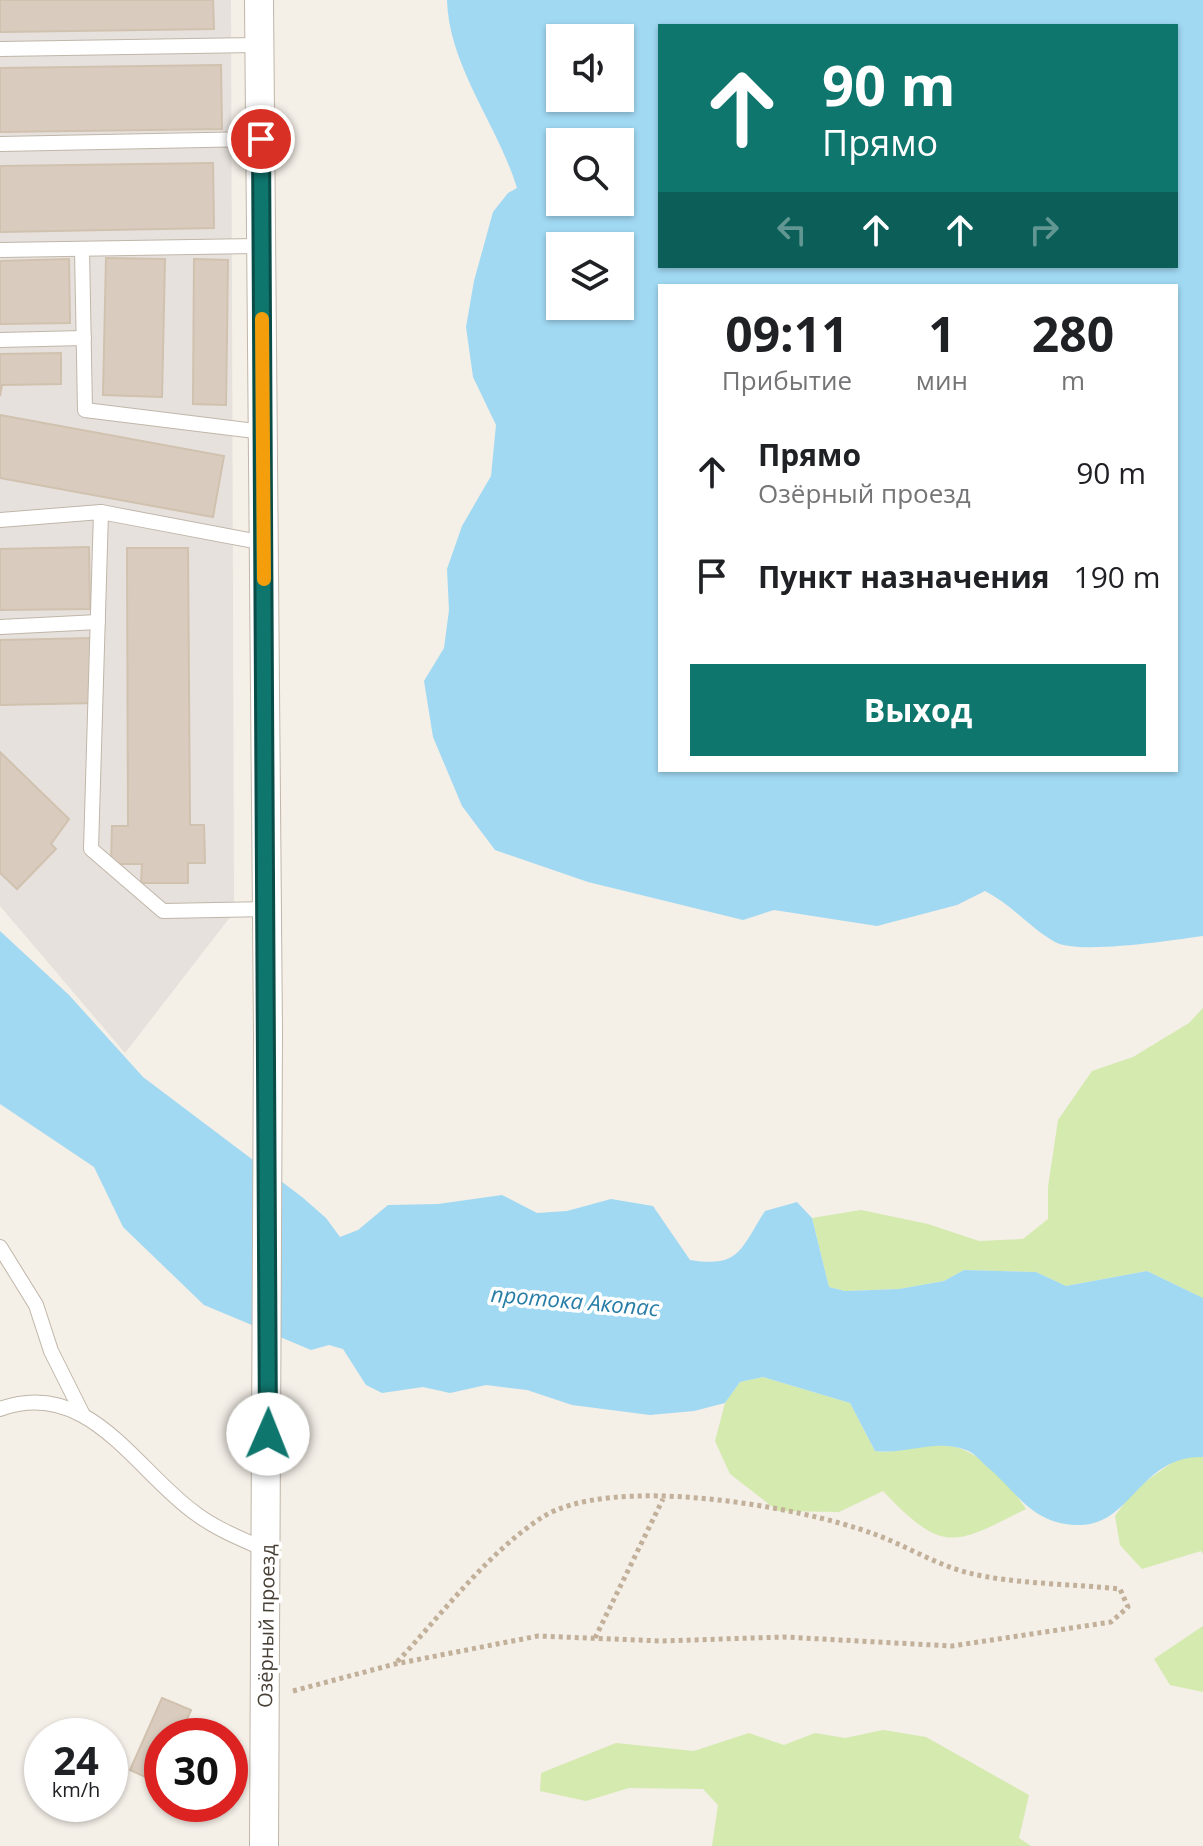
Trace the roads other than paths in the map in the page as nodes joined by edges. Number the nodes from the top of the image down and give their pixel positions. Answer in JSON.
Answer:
{"nodes":[{"id":1,"x":259,"y":0,"type":"edge"},
{"id":2,"x":260,"y":45,"type":"junction"},
{"id":3,"x":0,"y":49,"type":"edge"},
{"id":4,"x":261,"y":139,"type":"junction"},
{"id":5,"x":0,"y":144,"type":"edge"},
{"id":6,"x":261,"y":246,"type":"junction"},
{"id":7,"x":82,"y":249,"type":"junction"},
{"id":8,"x":0,"y":250,"type":"edge"},
{"id":9,"x":84,"y":338,"type":"junction"},
{"id":10,"x":0,"y":340,"type":"edge"},
{"id":11,"x":263,"y":432,"type":"junction"},
{"id":12,"x":101,"y":512,"type":"junction"},
{"id":13,"x":0,"y":520,"type":"edge"},
{"id":14,"x":264,"y":543,"type":"junction"},
{"id":15,"x":98,"y":622,"type":"junction"},
{"id":16,"x":0,"y":627,"type":"edge"},
{"id":17,"x":267,"y":909,"type":"junction"},
{"id":18,"x":0,"y":1247,"type":"edge"},
{"id":19,"x":0,"y":1409,"type":"edge"},
{"id":20,"x":82,"y":1413,"type":"junction"},
{"id":21,"x":267,"y":1550,"type":"junction"},
{"id":22,"x":264,"y":1846,"type":"edge"}],
"edges":[{"from":1,"to":2,"type":"street"},
{"from":2,"to":3,"type":"lane"},
{"from":2,"to":4,"type":"street"},
{"from":4,"to":5,"type":"lane"},
{"from":4,"to":6,"type":"street"},
{"from":6,"to":7,"type":"lane"},
{"from":6,"to":11,"type":"street"},
{"from":7,"to":8,"type":"lane"},
{"from":7,"to":9,"type":"lane"},
{"from":9,"to":10,"type":"lane"},
{"from":9,"to":11,"type":"lane"},
{"from":11,"to":14,"type":"street"},
{"from":12,"to":13,"type":"lane"},
{"from":12,"to":14,"type":"lane"},
{"from":12,"to":15,"type":"lane"},
{"from":14,"to":17,"type":"street"},
{"from":15,"to":16,"type":"lane"},
{"from":15,"to":17,"type":"lane"},
{"from":17,"to":21,"type":"street","name":"Озёрный проезд"},
{"from":18,"to":20,"type":"lane"},
{"from":19,"to":20,"type":"lane"},
{"from":20,"to":21,"type":"lane"},
{"from":21,"to":22,"type":"street","name":"Озёрный проезд"}]}
